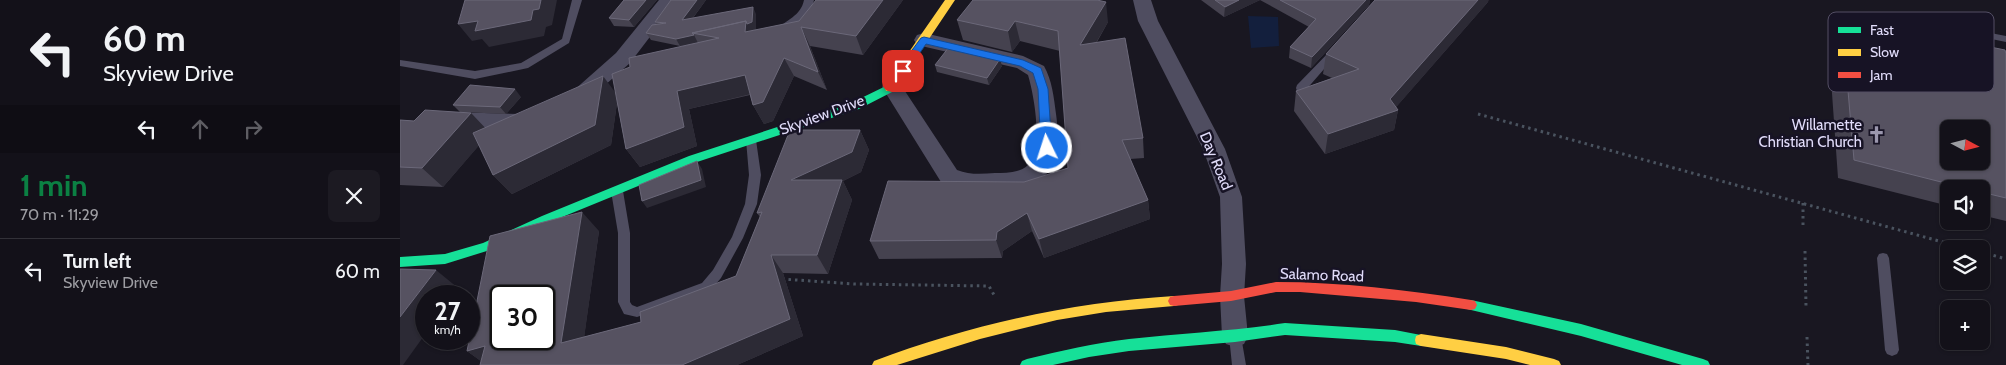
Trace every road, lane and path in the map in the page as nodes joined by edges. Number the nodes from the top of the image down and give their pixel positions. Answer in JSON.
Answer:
{"nodes":[{"id":1,"x":577,"y":0,"type":"edge"},
{"id":2,"x":669,"y":0,"type":"edge"},
{"id":3,"x":809,"y":0,"type":"edge"},
{"id":4,"x":950,"y":0,"type":"edge"},
{"id":5,"x":1142,"y":0,"type":"edge"},
{"id":6,"x":771,"y":33,"type":"edge"},
{"id":7,"x":924,"y":40,"type":"junction"},
{"id":8,"x":1345,"y":40,"type":"edge"},
{"id":9,"x":400,"y":63,"type":"edge"},
{"id":10,"x":892,"y":87,"type":"junction"},
{"id":11,"x":1301,"y":88,"type":"edge"},
{"id":12,"x":1478,"y":114,"type":"dead end"},
{"id":13,"x":429,"y":118,"type":"edge"},
{"id":14,"x":750,"y":140,"type":"junction"},
{"id":15,"x":617,"y":191,"type":"junction"},
{"id":16,"x":1803,"y":203,"type":"junction"},
{"id":17,"x":1803,"y":225,"type":"dead end"},
{"id":18,"x":1940,"y":241,"type":"edge"},
{"id":19,"x":1805,"y":250,"type":"dead end"},
{"id":20,"x":1990,"y":255,"type":"edge"},
{"id":21,"x":1883,"y":258,"type":"dead end"},
{"id":22,"x":2006,"y":259,"type":"edge"},
{"id":23,"x":400,"y":262,"type":"edge"},
{"id":24,"x":779,"y":278,"type":"edge"},
{"id":25,"x":994,"y":295,"type":"dead end"},
{"id":26,"x":1232,"y":296,"type":"junction"},
{"id":27,"x":1806,"y":307,"type":"dead end"},
{"id":28,"x":1235,"y":336,"type":"junction"},
{"id":29,"x":1808,"y":337,"type":"dead end"},
{"id":30,"x":1892,"y":350,"type":"dead end"},
{"id":31,"x":1808,"y":364,"type":"edge"},
{"id":32,"x":879,"y":365,"type":"edge"},
{"id":33,"x":1027,"y":365,"type":"edge"},
{"id":34,"x":1239,"y":365,"type":"edge"},
{"id":35,"x":1554,"y":365,"type":"edge"},
{"id":36,"x":1703,"y":365,"type":"edge"}],
"edges":[{"from":1,"to":9,"type":"lane"},
{"from":2,"to":13,"type":"street"},
{"from":3,"to":6,"type":"lane"},
{"from":4,"to":7,"type":"main road","name":"Skyview Drive"},
{"from":5,"to":26,"type":"street","name":"Day Road"},
{"from":7,"to":10,"type":"main road","name":"Skyview Drive"},
{"from":7,"to":10,"type":"street"},
{"from":8,"to":11,"type":"lane"},
{"from":10,"to":14,"type":"main road","name":"Skyview Drive"},
{"from":12,"to":16,"type":"path"},
{"from":14,"to":15,"type":"main road","name":"Skyview Drive"},
{"from":14,"to":15,"type":"lane"},
{"from":15,"to":23,"type":"main road","name":"Skyview Drive"},
{"from":16,"to":17,"type":"path"},
{"from":16,"to":18,"type":"path"},
{"from":19,"to":27,"type":"path"},
{"from":20,"to":22,"type":"path"},
{"from":21,"to":30,"type":"lane"},
{"from":24,"to":25,"type":"path"},
{"from":26,"to":28,"type":"street","name":"Day Road"},
{"from":26,"to":32,"type":"main road","name":"Salamo Road"},
{"from":26,"to":36,"type":"main road","name":"Salamo Road"},
{"from":28,"to":33,"type":"main road"},
{"from":28,"to":34,"type":"lane"},
{"from":28,"to":35,"type":"main road"},
{"from":29,"to":31,"type":"path"}]}
